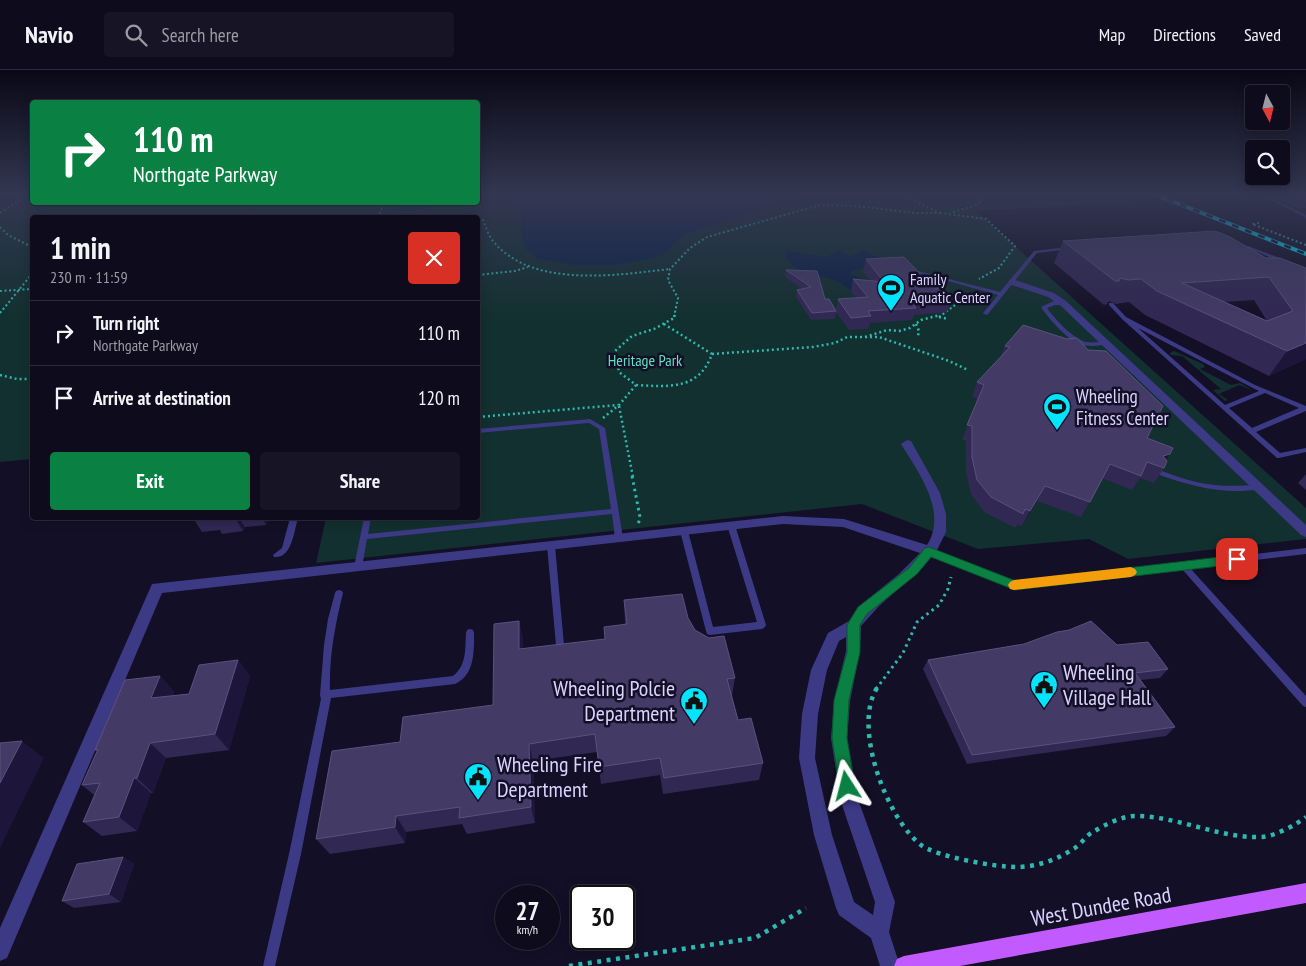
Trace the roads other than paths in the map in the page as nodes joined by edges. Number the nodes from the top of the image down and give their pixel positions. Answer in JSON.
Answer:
{"nodes":[{"id":1,"x":1071,"y":248,"type":"edge"},
{"id":2,"x":1233,"y":250,"type":"edge"},
{"id":3,"x":1290,"y":264,"type":"edge"},
{"id":4,"x":914,"y":271,"type":"edge"},
{"id":5,"x":1012,"y":282,"type":"junction"},
{"id":6,"x":1002,"y":294,"type":"junction"},
{"id":7,"x":1063,"y":303,"type":"junction"},
{"id":8,"x":1111,"y":304,"type":"dead end"},
{"id":9,"x":986,"y":313,"type":"dead end"},
{"id":10,"x":1124,"y":318,"type":"junction"},
{"id":11,"x":1106,"y":343,"type":"junction"},
{"id":12,"x":1265,"y":391,"type":"junction"},
{"id":13,"x":1224,"y":408,"type":"junction"},
{"id":14,"x":1306,"y":409,"type":"edge"},
{"id":15,"x":480,"y":431,"type":"edge"},
{"id":16,"x":1251,"y":431,"type":"junction"},
{"id":17,"x":907,"y":444,"type":"dead end"},
{"id":18,"x":1306,"y":450,"type":"edge"},
{"id":19,"x":1159,"y":472,"type":"edge"},
{"id":20,"x":1258,"y":486,"type":"junction"},
{"id":21,"x":615,"y":511,"type":"junction"},
{"id":22,"x":293,"y":520,"type":"edge"},
{"id":23,"x":367,"y":520,"type":"edge"},
{"id":24,"x":730,"y":526,"type":"junction"},
{"id":25,"x":684,"y":531,"type":"junction"},
{"id":26,"x":1306,"y":532,"type":"edge"},
{"id":27,"x":363,"y":537,"type":"junction"},
{"id":28,"x":619,"y":538,"type":"junction"},
{"id":29,"x":550,"y":546,"type":"junction"},
{"id":30,"x":929,"y":551,"type":"junction"},
{"id":31,"x":1306,"y":551,"type":"edge"},
{"id":32,"x":277,"y":555,"type":"dead end"},
{"id":33,"x":1184,"y":566,"type":"junction"},
{"id":34,"x":358,"y":567,"type":"junction"},
{"id":35,"x":339,"y":592,"type":"dead end"},
{"id":36,"x":854,"y":625,"type":"junction"},
{"id":37,"x":470,"y":633,"type":"dead end"},
{"id":38,"x":560,"y":645,"type":"edge"},
{"id":39,"x":325,"y":695,"type":"junction"},
{"id":40,"x":1306,"y":703,"type":"edge"},
{"id":41,"x":1306,"y":893,"type":"edge"},
{"id":42,"x":879,"y":932,"type":"junction"},
{"id":43,"x":0,"y":951,"type":"edge"},
{"id":44,"x":269,"y":966,"type":"edge"},
{"id":45,"x":890,"y":966,"type":"edge"},
{"id":46,"x":904,"y":966,"type":"edge"}],
"edges":[{"from":1,"to":5,"type":"lane"},
{"from":2,"to":3,"type":"lane"},
{"from":4,"to":6,"type":"lane"},
{"from":5,"to":6,"type":"lane"},
{"from":5,"to":7,"type":"street"},
{"from":6,"to":9,"type":"lane"},
{"from":7,"to":11,"type":"street"},
{"from":7,"to":11,"type":"lane"},
{"from":8,"to":10,"type":"lane"},
{"from":10,"to":12,"type":"lane"},
{"from":10,"to":13,"type":"lane"},
{"from":11,"to":20,"type":"street"},
{"from":12,"to":13,"type":"lane"},
{"from":12,"to":14,"type":"lane"},
{"from":13,"to":16,"type":"lane"},
{"from":14,"to":16,"type":"lane"},
{"from":15,"to":21,"type":"lane"},
{"from":16,"to":18,"type":"lane"},
{"from":17,"to":30,"type":"street"},
{"from":19,"to":20,"type":"lane"},
{"from":20,"to":26,"type":"street"},
{"from":21,"to":27,"type":"lane"},
{"from":21,"to":28,"type":"lane"},
{"from":22,"to":32,"type":"lane"},
{"from":23,"to":27,"type":"lane"},
{"from":24,"to":25,"type":"street"},
{"from":24,"to":25,"type":"lane"},
{"from":24,"to":30,"type":"street"},
{"from":25,"to":28,"type":"street"},
{"from":27,"to":34,"type":"lane"},
{"from":28,"to":29,"type":"street"},
{"from":29,"to":34,"type":"street"},
{"from":29,"to":38,"type":"lane"},
{"from":30,"to":33,"type":"lane"},
{"from":30,"to":36,"type":"street"},
{"from":31,"to":33,"type":"lane"},
{"from":33,"to":40,"type":"lane"},
{"from":34,"to":43,"type":"street"},
{"from":35,"to":39,"type":"lane"},
{"from":36,"to":42,"type":"street"},
{"from":36,"to":42,"type":"street"},
{"from":37,"to":39,"type":"lane"},
{"from":39,"to":44,"type":"lane"},
{"from":41,"to":46,"type":"main road","name":"West Dundee Road"},
{"from":42,"to":45,"type":"street"}]}
